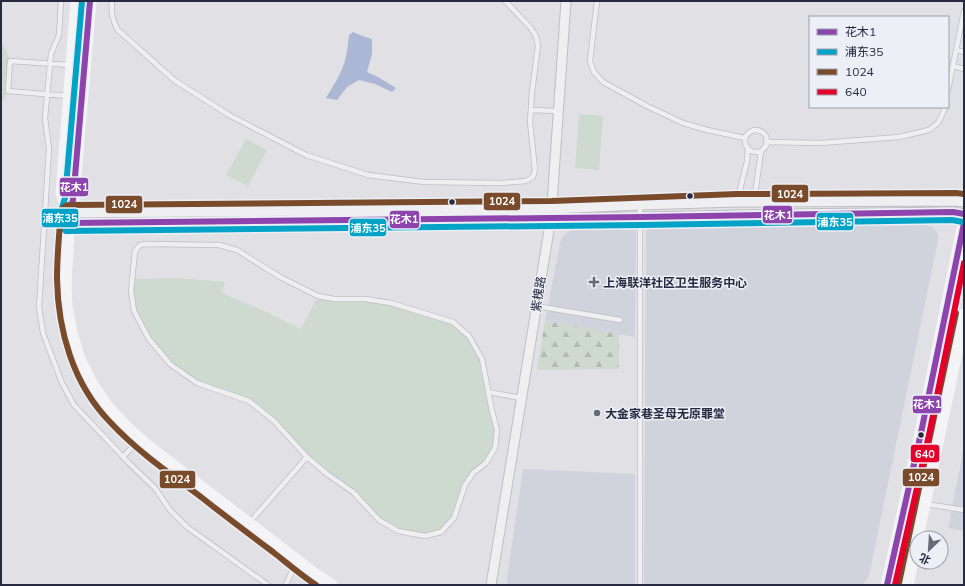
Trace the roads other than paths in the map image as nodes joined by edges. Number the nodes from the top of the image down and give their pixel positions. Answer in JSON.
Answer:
{"nodes":[{"id":1,"x":61,"y":1,"type":"edge"},
{"id":2,"x":77,"y":1,"type":"edge"},
{"id":3,"x":90,"y":1,"type":"edge"},
{"id":4,"x":112,"y":1,"type":"edge"},
{"id":5,"x":505,"y":1,"type":"edge"},
{"id":6,"x":566,"y":1,"type":"edge"},
{"id":7,"x":597,"y":1,"type":"edge"},
{"id":8,"x":964,"y":11,"type":"edge"},
{"id":9,"x":956,"y":50,"type":"junction"},
{"id":10,"x":964,"y":52,"type":"edge"},
{"id":11,"x":50,"y":64,"type":"junction"},
{"id":12,"x":72,"y":65,"type":"junction"},
{"id":13,"x":953,"y":66,"type":"junction"},
{"id":14,"x":964,"y":69,"type":"edge"},
{"id":15,"x":949,"y":85,"type":"edge"},
{"id":16,"x":47,"y":94,"type":"junction"},
{"id":17,"x":69,"y":96,"type":"junction"},
{"id":18,"x":944,"y":108,"type":"edge"},
{"id":19,"x":531,"y":110,"type":"junction"},
{"id":20,"x":558,"y":111,"type":"junction"},
{"id":21,"x":745,"y":138,"type":"junction"},
{"id":22,"x":766,"y":142,"type":"junction"},
{"id":23,"x":748,"y":148,"type":"junction"},
{"id":24,"x":761,"y":151,"type":"junction"},
{"id":25,"x":737,"y":202,"type":"junction"},
{"id":26,"x":754,"y":202,"type":"junction"},
{"id":27,"x":964,"y":202,"type":"edge"},
{"id":28,"x":640,"y":205,"type":"junction"},
{"id":29,"x":551,"y":213,"type":"junction"},
{"id":30,"x":964,"y":214,"type":"edge"},
{"id":31,"x":68,"y":218,"type":"junction"},
{"id":32,"x":641,"y":218,"type":"junction"},
{"id":33,"x":964,"y":223,"type":"edge"},
{"id":34,"x":536,"y":306,"type":"junction"},
{"id":35,"x":964,"y":315,"type":"edge"},
{"id":36,"x":620,"y":320,"type":"dead end"},
{"id":37,"x":488,"y":392,"type":"junction"},
{"id":38,"x":521,"y":398,"type":"junction"},
{"id":39,"x":140,"y":439,"type":"junction"},
{"id":40,"x":123,"y":457,"type":"junction"},
{"id":41,"x":307,"y":457,"type":"junction"},
{"id":42,"x":924,"y":504,"type":"junction"},
{"id":43,"x":964,"y":510,"type":"edge"},
{"id":44,"x":248,"y":524,"type":"junction"},
{"id":45,"x":297,"y":561,"type":"junction"},
{"id":46,"x":268,"y":585,"type":"edge"},
{"id":47,"x":286,"y":585,"type":"edge"},
{"id":48,"x":331,"y":585,"type":"edge"},
{"id":49,"x":491,"y":585,"type":"edge"},
{"id":50,"x":640,"y":585,"type":"edge"},
{"id":51,"x":887,"y":585,"type":"edge"},
{"id":52,"x":907,"y":585,"type":"edge"}],
"edges":[{"from":1,"to":11,"type":"lane"},
{"from":2,"to":12,"type":"street"},
{"from":3,"to":31,"type":"street"},
{"from":4,"to":19,"type":"lane"},
{"from":5,"to":19,"type":"lane"},
{"from":6,"to":20,"type":"street","name":"紫槐路"},
{"from":7,"to":21,"type":"lane"},
{"from":8,"to":9,"type":"lane"},
{"from":9,"to":10,"type":"lane"},
{"from":9,"to":13,"type":"lane"},
{"from":11,"to":12,"type":"lane"},
{"from":11,"to":16,"type":"lane"},
{"from":11,"to":16,"type":"lane"},
{"from":12,"to":17,"type":"street"},
{"from":13,"to":14,"type":"lane"},
{"from":13,"to":15,"type":"lane"},
{"from":16,"to":17,"type":"lane"},
{"from":16,"to":40,"type":"lane"},
{"from":17,"to":31,"type":"street"},
{"from":18,"to":22,"type":"lane"},
{"from":19,"to":20,"type":"lane"},
{"from":20,"to":29,"type":"street","name":"紫槐路"},
{"from":21,"to":22,"type":"lane"},
{"from":21,"to":23,"type":"lane"},
{"from":22,"to":24,"type":"lane"},
{"from":23,"to":24,"type":"lane"},
{"from":23,"to":25,"type":"lane"},
{"from":24,"to":26,"type":"lane"},
{"from":25,"to":26,"type":"street"},
{"from":25,"to":28,"type":"street"},
{"from":26,"to":27,"type":"street"},
{"from":28,"to":29,"type":"street"},
{"from":28,"to":32,"type":"lane"},
{"from":29,"to":31,"type":"street"},
{"from":29,"to":32,"type":"street"},
{"from":29,"to":34,"type":"street","name":"紫槐路"},
{"from":30,"to":32,"type":"street"},
{"from":31,"to":39,"type":"street"},
{"from":32,"to":50,"type":"lane"},
{"from":33,"to":51,"type":"street"},
{"from":34,"to":36,"type":"lane"},
{"from":34,"to":38,"type":"street","name":"紫槐路"},
{"from":35,"to":42,"type":"street"},
{"from":37,"to":38,"type":"lane"},
{"from":37,"to":41,"type":"lane"},
{"from":37,"to":41,"type":"lane"},
{"from":38,"to":49,"type":"street","name":"紫槐路"},
{"from":39,"to":40,"type":"lane"},
{"from":39,"to":44,"type":"street"},
{"from":40,"to":46,"type":"lane"},
{"from":41,"to":44,"type":"lane"},
{"from":42,"to":43,"type":"lane"},
{"from":42,"to":52,"type":"street"},
{"from":44,"to":45,"type":"street"},
{"from":45,"to":47,"type":"lane"},
{"from":45,"to":48,"type":"street"}]}
